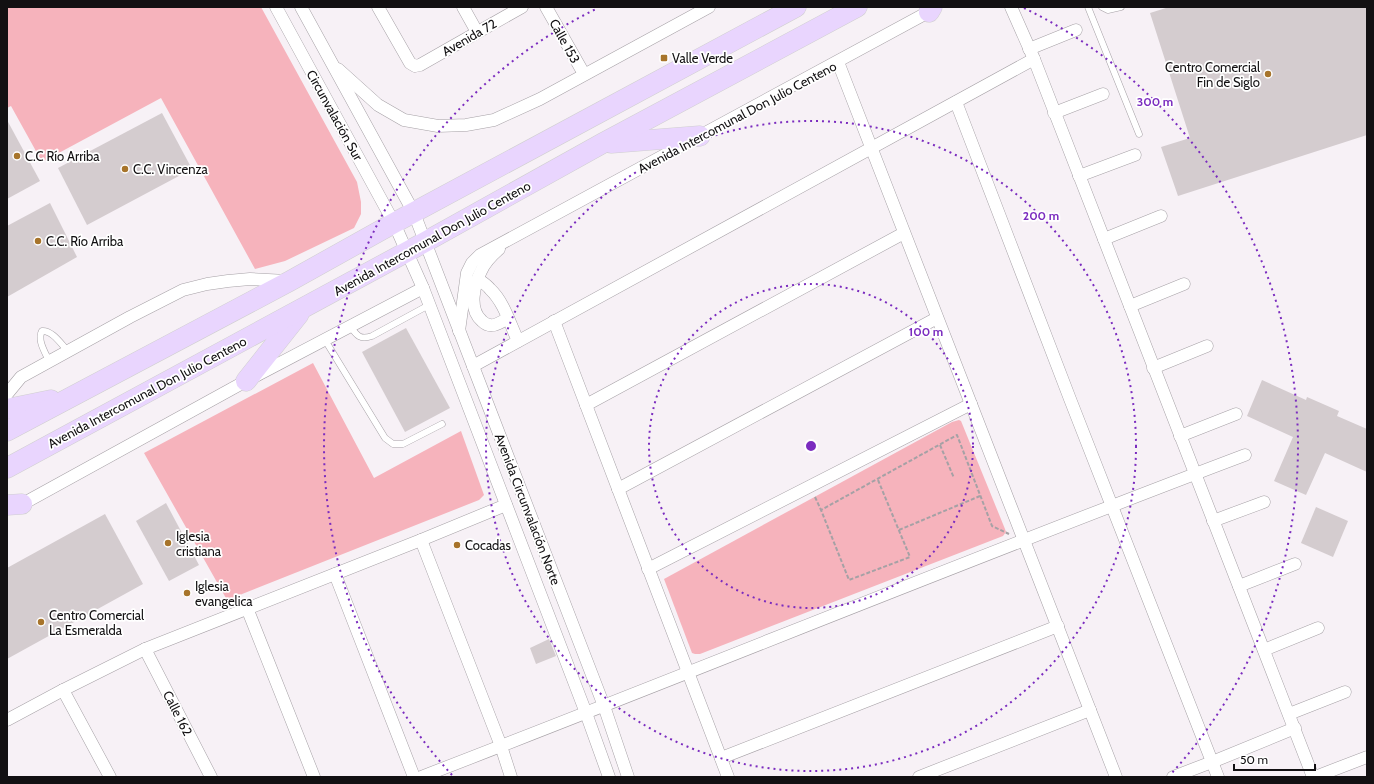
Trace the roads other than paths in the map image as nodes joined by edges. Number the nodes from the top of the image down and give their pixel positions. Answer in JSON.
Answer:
{"nodes":[{"id":1,"x":276,"y":7,"type":"edge"},
{"id":2,"x":301,"y":7,"type":"edge"},
{"id":3,"x":378,"y":7,"type":"edge"},
{"id":4,"x":463,"y":7,"type":"edge"},
{"id":5,"x":522,"y":7,"type":"edge"},
{"id":6,"x":546,"y":7,"type":"edge"},
{"id":7,"x":710,"y":7,"type":"edge"},
{"id":8,"x":796,"y":7,"type":"edge"},
{"id":9,"x":857,"y":7,"type":"edge"},
{"id":10,"x":1011,"y":7,"type":"edge"},
{"id":11,"x":1088,"y":7,"type":"edge"},
{"id":12,"x":1102,"y":7,"type":"edge"},
{"id":13,"x":1120,"y":7,"type":"edge"},
{"id":14,"x":933,"y":9,"type":"edge"},
{"id":15,"x":1076,"y":30,"type":"dead end"},
{"id":16,"x":477,"y":32,"type":"junction"},
{"id":17,"x":1032,"y":54,"type":"junction"},
{"id":18,"x":330,"y":61,"type":"junction"},
{"id":19,"x":838,"y":62,"type":"junction"},
{"id":20,"x":584,"y":74,"type":"junction"},
{"id":21,"x":1103,"y":94,"type":"dead end"},
{"id":22,"x":956,"y":102,"type":"junction"},
{"id":23,"x":1054,"y":113,"type":"junction"},
{"id":24,"x":1140,"y":134,"type":"dead end"},
{"id":25,"x":700,"y":136,"type":"junction"},
{"id":26,"x":603,"y":143,"type":"junction"},
{"id":27,"x":872,"y":148,"type":"junction"},
{"id":28,"x":1135,"y":155,"type":"dead end"},
{"id":29,"x":1079,"y":176,"type":"junction"},
{"id":30,"x":414,"y":213,"type":"junction"},
{"id":31,"x":1161,"y":216,"type":"dead end"},
{"id":32,"x":394,"y":223,"type":"junction"},
{"id":33,"x":904,"y":233,"type":"junction"},
{"id":34,"x":1104,"y":239,"type":"junction"},
{"id":35,"x":505,"y":241,"type":"junction"},
{"id":36,"x":425,"y":242,"type":"junction"},
{"id":37,"x":406,"y":252,"type":"junction"},
{"id":38,"x":478,"y":279,"type":"junction"},
{"id":39,"x":290,"y":281,"type":"junction"},
{"id":40,"x":1184,"y":284,"type":"dead end"},
{"id":41,"x":423,"y":288,"type":"junction"},
{"id":42,"x":429,"y":305,"type":"junction"},
{"id":43,"x":1130,"y":306,"type":"junction"},
{"id":44,"x":304,"y":307,"type":"junction"},
{"id":45,"x":508,"y":318,"type":"junction"},
{"id":46,"x":937,"y":318,"type":"junction"},
{"id":47,"x":480,"y":320,"type":"junction"},
{"id":48,"x":554,"y":322,"type":"junction"},
{"id":49,"x":350,"y":326,"type":"junction"},
{"id":50,"x":460,"y":329,"type":"junction"},
{"id":51,"x":325,"y":340,"type":"junction"},
{"id":52,"x":518,"y":341,"type":"junction"},
{"id":53,"x":1206,"y":346,"type":"dead end"},
{"id":54,"x":68,"y":351,"type":"junction"},
{"id":55,"x":49,"y":361,"type":"junction"},
{"id":56,"x":473,"y":366,"type":"junction"},
{"id":57,"x":1153,"y":368,"type":"junction"},
{"id":58,"x":246,"y":381,"type":"junction"},
{"id":59,"x":7,"y":394,"type":"edge"},
{"id":60,"x":71,"y":396,"type":"junction"},
{"id":61,"x":971,"y":404,"type":"junction"},
{"id":62,"x":586,"y":405,"type":"junction"},
{"id":63,"x":7,"y":409,"type":"edge"},
{"id":64,"x":1236,"y":414,"type":"dead end"},
{"id":65,"x":442,"y":424,"type":"dead end"},
{"id":66,"x":7,"y":431,"type":"edge"},
{"id":67,"x":1180,"y":436,"type":"junction"},
{"id":68,"x":1245,"y":454,"type":"dead end"},
{"id":69,"x":7,"y":468,"type":"edge"},
{"id":70,"x":1195,"y":473,"type":"junction"},
{"id":71,"x":618,"y":489,"type":"junction"},
{"id":72,"x":1264,"y":502,"type":"dead end"},
{"id":73,"x":506,"y":505,"type":"junction"},
{"id":74,"x":1112,"y":506,"type":"junction"},
{"id":75,"x":12,"y":507,"type":"edge"},
{"id":76,"x":1213,"y":521,"type":"junction"},
{"id":77,"x":421,"y":540,"type":"junction"},
{"id":78,"x":1024,"y":540,"type":"junction"},
{"id":79,"x":1295,"y":564,"type":"dead end"},
{"id":80,"x":648,"y":570,"type":"junction"},
{"id":81,"x":335,"y":574,"type":"junction"},
{"id":82,"x":1239,"y":586,"type":"junction"},
{"id":83,"x":247,"y":608,"type":"junction"},
{"id":84,"x":1058,"y":626,"type":"junction"},
{"id":85,"x":1318,"y":628,"type":"dead end"},
{"id":86,"x":145,"y":649,"type":"junction"},
{"id":87,"x":1264,"y":650,"type":"junction"},
{"id":88,"x":688,"y":672,"type":"junction"},
{"id":89,"x":63,"y":690,"type":"junction"},
{"id":90,"x":1345,"y":692,"type":"dead end"},
{"id":91,"x":604,"y":706,"type":"junction"},
{"id":92,"x":1090,"y":710,"type":"junction"},
{"id":93,"x":586,"y":713,"type":"junction"},
{"id":94,"x":1289,"y":714,"type":"junction"},
{"id":95,"x":7,"y":720,"type":"edge"},
{"id":96,"x":1295,"y":728,"type":"junction"},
{"id":97,"x":501,"y":746,"type":"junction"},
{"id":98,"x":1367,"y":757,"type":"edge"},
{"id":99,"x":721,"y":758,"type":"junction"},
{"id":100,"x":1212,"y":762,"type":"junction"},
{"id":101,"x":110,"y":777,"type":"edge"},
{"id":102,"x":211,"y":777,"type":"edge"},
{"id":103,"x":314,"y":777,"type":"edge"},
{"id":104,"x":414,"y":777,"type":"edge"},
{"id":105,"x":421,"y":777,"type":"edge"},
{"id":106,"x":511,"y":777,"type":"edge"},
{"id":107,"x":609,"y":777,"type":"edge"},
{"id":108,"x":628,"y":777,"type":"edge"},
{"id":109,"x":728,"y":777,"type":"edge"},
{"id":110,"x":919,"y":777,"type":"edge"},
{"id":111,"x":1116,"y":777,"type":"edge"},
{"id":112,"x":1172,"y":777,"type":"edge"},
{"id":113,"x":1218,"y":777,"type":"edge"},
{"id":114,"x":1314,"y":777,"type":"edge"}],
"edges":[{"from":1,"to":32,"type":"street","name":"Circunvalación Sur"},
{"from":2,"to":18,"type":"street","name":"Circunvalación Sur"},
{"from":3,"to":16,"type":"street","name":"Avenida 72"},
{"from":4,"to":16,"type":"street"},
{"from":5,"to":16,"type":"street","name":"Avenida 72"},
{"from":6,"to":20,"type":"street","name":"Calle 153"},
{"from":7,"to":20,"type":"street"},
{"from":8,"to":30,"type":"main road"},
{"from":9,"to":26,"type":"main road","name":"Avenida Intercomunal Don Julio Centeno"},
{"from":10,"to":17,"type":"street"},
{"from":11,"to":24,"type":"lane"},
{"from":12,"to":13,"type":"lane"},
{"from":14,"to":19,"type":"street","name":"Avenida Intercomunal Don Julio Centeno"},
{"from":15,"to":17,"type":"street"},
{"from":17,"to":22,"type":"street"},
{"from":17,"to":23,"type":"street"},
{"from":18,"to":20,"type":"street"},
{"from":18,"to":30,"type":"street","name":"Circunvalación Sur"},
{"from":19,"to":25,"type":"street","name":"Avenida Intercomunal Don Julio Centeno"},
{"from":19,"to":27,"type":"street"},
{"from":21,"to":23,"type":"street"},
{"from":22,"to":27,"type":"street"},
{"from":22,"to":74,"type":"street"},
{"from":23,"to":29,"type":"street"},
{"from":25,"to":26,"type":"main road"},
{"from":25,"to":35,"type":"street","name":"Avenida Intercomunal Don Julio Centeno"},
{"from":26,"to":36,"type":"main road","name":"Avenida Intercomunal Don Julio Centeno"},
{"from":27,"to":33,"type":"street"},
{"from":27,"to":48,"type":"street"},
{"from":28,"to":29,"type":"street"},
{"from":29,"to":34,"type":"street"},
{"from":30,"to":32,"type":"main road"},
{"from":30,"to":36,"type":"street","name":"Circunvalación Sur"},
{"from":31,"to":34,"type":"street"},
{"from":32,"to":37,"type":"street","name":"Circunvalación Sur"},
{"from":32,"to":39,"type":"main road"},
{"from":33,"to":46,"type":"street"},
{"from":33,"to":62,"type":"street"},
{"from":34,"to":43,"type":"street"},
{"from":35,"to":38,"type":"street"},
{"from":35,"to":50,"type":"street","name":"Avenida Intercomunal Don Julio Centeno"},
{"from":36,"to":37,"type":"main road","name":"Avenida Intercomunal Don Julio Centeno"},
{"from":36,"to":50,"type":"street","name":"Avenida Circunvalación Norte"},
{"from":37,"to":41,"type":"street","name":"Avenida Circunvalación Norte"},
{"from":37,"to":44,"type":"main road","name":"Avenida Intercomunal Don Julio Centeno"},
{"from":38,"to":45,"type":"street"},
{"from":38,"to":47,"type":"street"},
{"from":39,"to":54,"type":"street"},
{"from":39,"to":60,"type":"main road"},
{"from":40,"to":43,"type":"street"},
{"from":41,"to":42,"type":"street","name":"Avenida Circunvalación Norte"},
{"from":41,"to":49,"type":"street"},
{"from":42,"to":49,"type":"lane"},
{"from":42,"to":73,"type":"street","name":"Avenida Circunvalación Norte"},
{"from":43,"to":57,"type":"street"},
{"from":44,"to":58,"type":"main road"},
{"from":44,"to":69,"type":"main road","name":"Avenida Intercomunal Don Julio Centeno"},
{"from":45,"to":47,"type":"street"},
{"from":45,"to":52,"type":"street"},
{"from":46,"to":61,"type":"street"},
{"from":46,"to":71,"type":"street"},
{"from":47,"to":50,"type":"street"},
{"from":48,"to":52,"type":"street"},
{"from":48,"to":62,"type":"street"},
{"from":49,"to":51,"type":"street"},
{"from":50,"to":56,"type":"street","name":"Avenida Circunvalación Norte"},
{"from":51,"to":58,"type":"street"},
{"from":51,"to":65,"type":"lane"},
{"from":52,"to":56,"type":"street"},
{"from":53,"to":57,"type":"street"},
{"from":54,"to":55,"type":"street"},
{"from":54,"to":55,"type":"lane"},
{"from":55,"to":59,"type":"street"},
{"from":56,"to":91,"type":"street","name":"Avenida Circunvalación Norte"},
{"from":57,"to":67,"type":"street"},
{"from":58,"to":75,"type":"street"},
{"from":60,"to":63,"type":"main road"},
{"from":60,"to":66,"type":"main road"},
{"from":61,"to":78,"type":"street"},
{"from":61,"to":80,"type":"street"},
{"from":62,"to":71,"type":"street"},
{"from":64,"to":67,"type":"street"},
{"from":67,"to":70,"type":"street"},
{"from":68,"to":70,"type":"street"},
{"from":70,"to":74,"type":"street"},
{"from":70,"to":76,"type":"street"},
{"from":71,"to":80,"type":"street"},
{"from":72,"to":76,"type":"street"},
{"from":73,"to":77,"type":"street"},
{"from":73,"to":93,"type":"street","name":"Avenida Circunvalación Norte"},
{"from":74,"to":78,"type":"street"},
{"from":74,"to":100,"type":"street"},
{"from":76,"to":82,"type":"street"},
{"from":77,"to":81,"type":"street"},
{"from":77,"to":97,"type":"street"},
{"from":78,"to":84,"type":"street"},
{"from":78,"to":88,"type":"street"},
{"from":79,"to":82,"type":"street"},
{"from":80,"to":88,"type":"street"},
{"from":81,"to":83,"type":"street"},
{"from":81,"to":104,"type":"street"},
{"from":82,"to":87,"type":"street"},
{"from":83,"to":86,"type":"street"},
{"from":83,"to":103,"type":"street"},
{"from":84,"to":92,"type":"street"},
{"from":84,"to":99,"type":"street"},
{"from":85,"to":87,"type":"street"},
{"from":86,"to":89,"type":"street"},
{"from":86,"to":102,"type":"street","name":"Calle 162"},
{"from":87,"to":94,"type":"street"},
{"from":88,"to":91,"type":"street"},
{"from":88,"to":99,"type":"street"},
{"from":89,"to":95,"type":"street"},
{"from":89,"to":101,"type":"street"},
{"from":90,"to":94,"type":"street"},
{"from":91,"to":93,"type":"street"},
{"from":91,"to":108,"type":"street","name":"Avenida Circunvalación Norte"},
{"from":92,"to":110,"type":"street"},
{"from":92,"to":111,"type":"street"},
{"from":93,"to":97,"type":"street"},
{"from":93,"to":107,"type":"street","name":"Avenida Circunvalación Norte"},
{"from":94,"to":96,"type":"street"},
{"from":96,"to":100,"type":"street"},
{"from":96,"to":114,"type":"street"},
{"from":97,"to":105,"type":"street"},
{"from":97,"to":106,"type":"street"},
{"from":98,"to":114,"type":"street"},
{"from":99,"to":109,"type":"street"},
{"from":100,"to":112,"type":"street"},
{"from":100,"to":113,"type":"street"}]}
